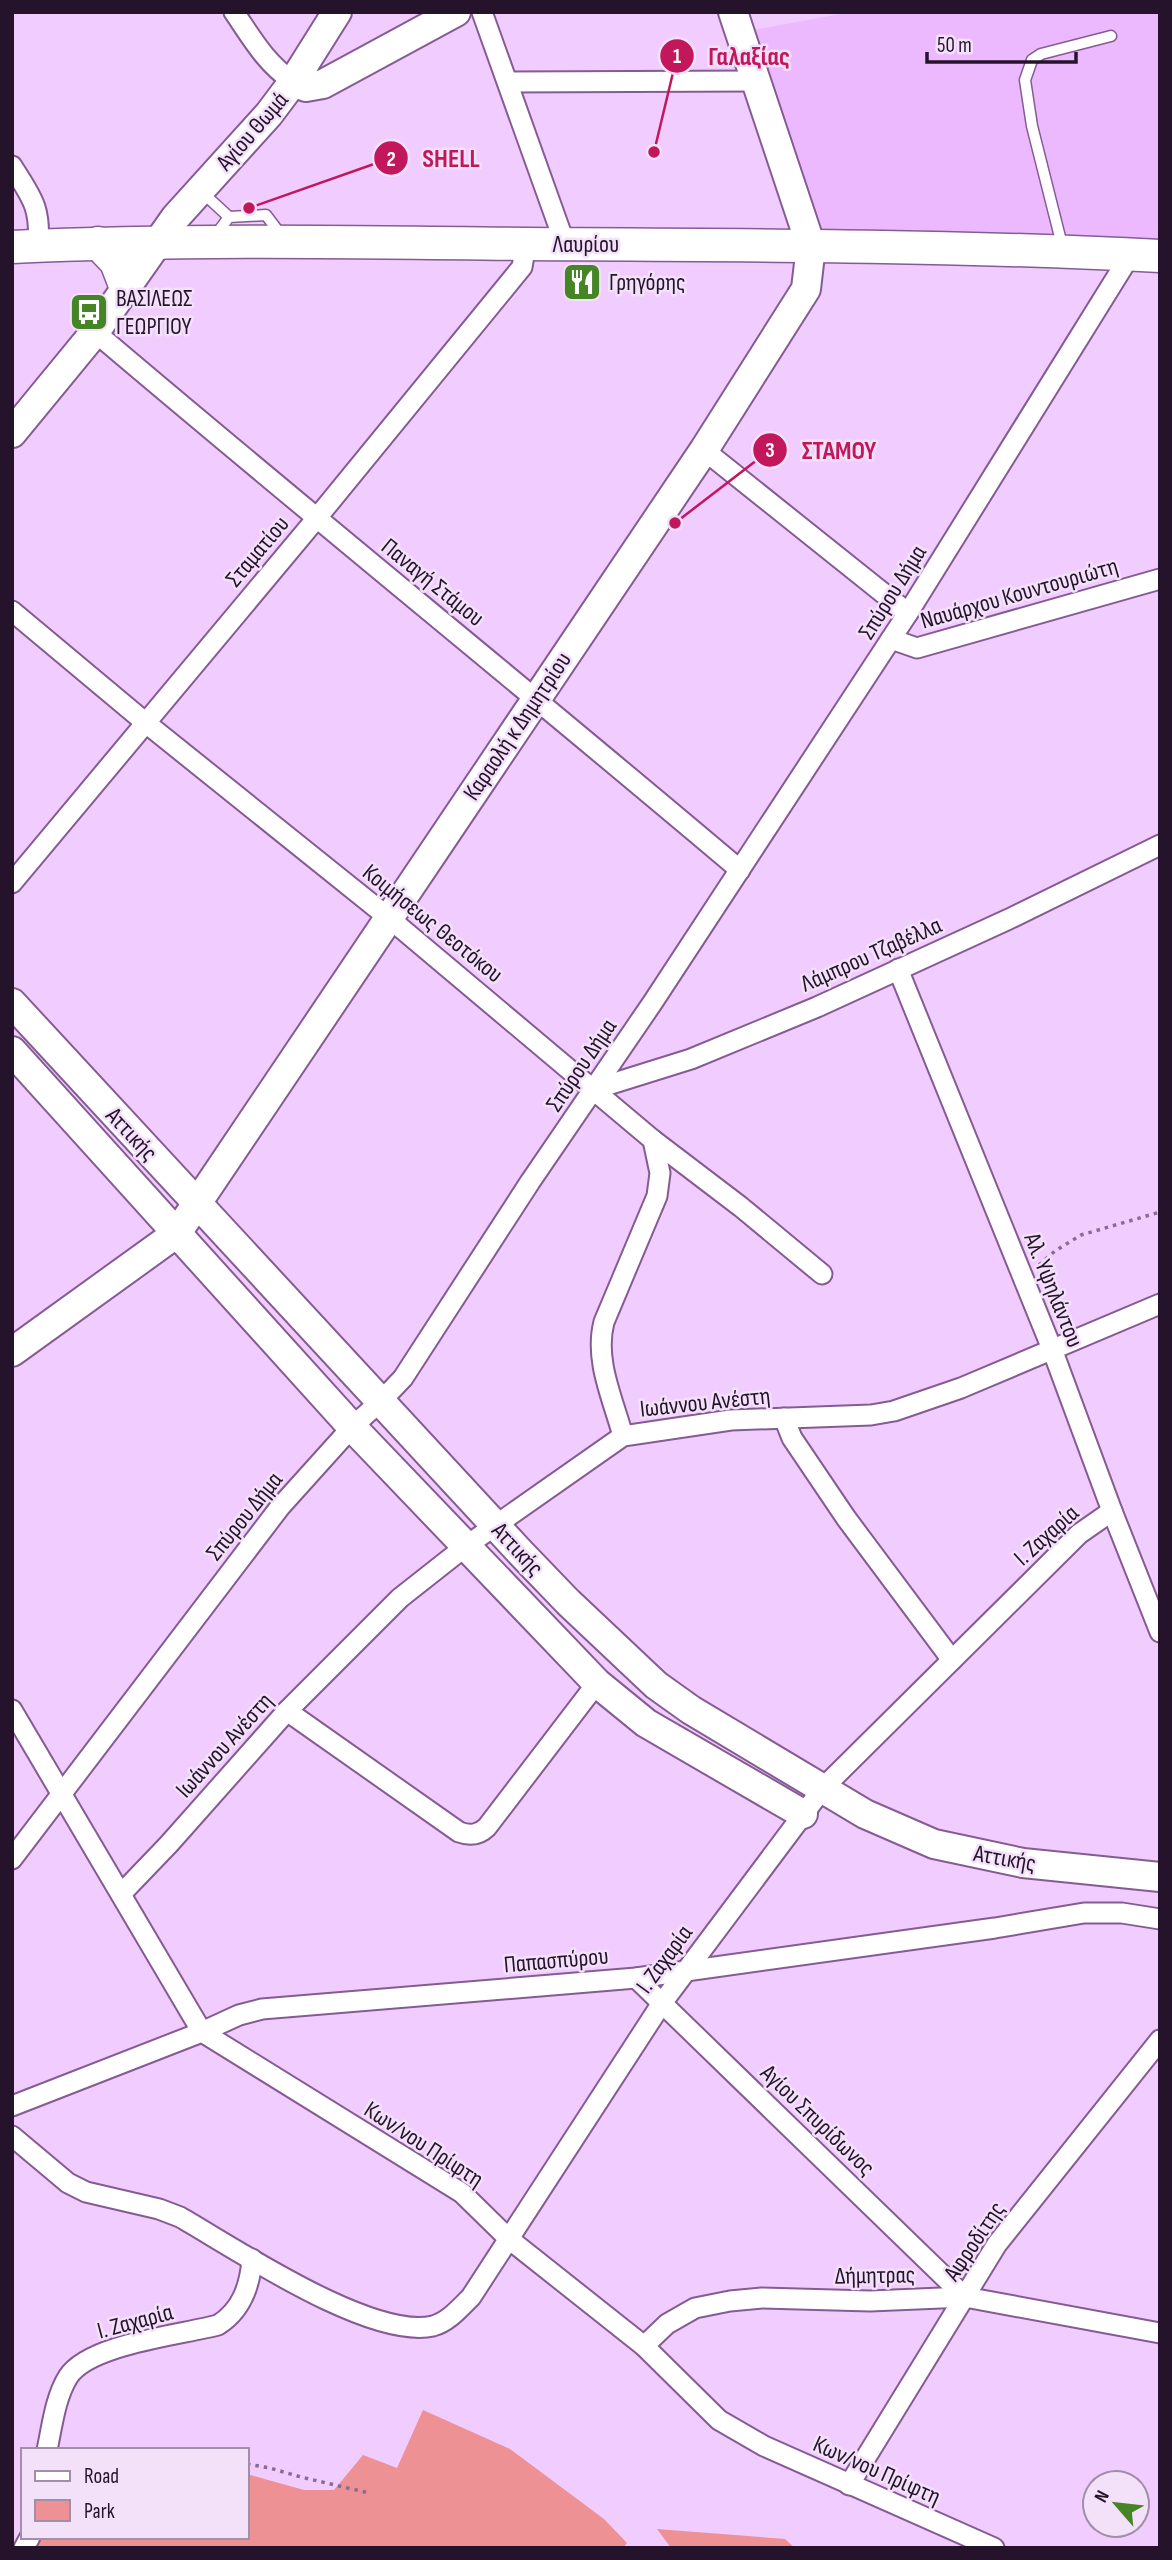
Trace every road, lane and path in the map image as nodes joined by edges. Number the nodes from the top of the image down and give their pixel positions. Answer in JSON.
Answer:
{"nodes":[{"id":1,"x":234,"y":12,"type":"edge"},
{"id":2,"x":337,"y":12,"type":"edge"},
{"id":3,"x":456,"y":12,"type":"edge"},
{"id":4,"x":482,"y":12,"type":"edge"},
{"id":5,"x":733,"y":12,"type":"edge"},
{"id":6,"x":1111,"y":36,"type":"dead end"},
{"id":7,"x":756,"y":81,"type":"junction"},
{"id":8,"x":293,"y":82,"type":"junction"},
{"id":9,"x":508,"y":82,"type":"junction"},
{"id":10,"x":12,"y":166,"type":"edge"},
{"id":11,"x":200,"y":190,"type":"junction"},
{"id":12,"x":220,"y":229,"type":"junction"},
{"id":13,"x":156,"y":242,"type":"junction"},
{"id":14,"x":98,"y":243,"type":"junction"},
{"id":15,"x":526,"y":244,"type":"junction"},
{"id":16,"x":565,"y":244,"type":"junction"},
{"id":17,"x":811,"y":246,"type":"junction"},
{"id":18,"x":25,"y":247,"type":"edge"},
{"id":19,"x":1064,"y":253,"type":"junction"},
{"id":20,"x":1145,"y":255,"type":"edge"},
{"id":21,"x":126,"y":288,"type":"junction"},
{"id":22,"x":95,"y":332,"type":"junction"},
{"id":23,"x":12,"y":433,"type":"edge"},
{"id":24,"x":704,"y":450,"type":"junction"},
{"id":25,"x":316,"y":519,"type":"junction"},
{"id":26,"x":1160,"y":579,"type":"edge"},
{"id":27,"x":12,"y":611,"type":"edge"},
{"id":28,"x":908,"y":613,"type":"junction"},
{"id":29,"x":891,"y":639,"type":"junction"},
{"id":30,"x":536,"y":697,"type":"junction"},
{"id":31,"x":146,"y":723,"type":"junction"},
{"id":32,"x":1160,"y":845,"type":"edge"},
{"id":33,"x":740,"y":870,"type":"junction"},
{"id":34,"x":12,"y":883,"type":"edge"},
{"id":35,"x":389,"y":918,"type":"junction"},
{"id":36,"x":898,"y":969,"type":"junction"},
{"id":37,"x":12,"y":1003,"type":"edge"},
{"id":38,"x":12,"y":1051,"type":"edge"},
{"id":39,"x":595,"y":1089,"type":"junction"},
{"id":40,"x":653,"y":1140,"type":"junction"},
{"id":41,"x":195,"y":1203,"type":"junction"},
{"id":42,"x":1160,"y":1212,"type":"edge"},
{"id":43,"x":177,"y":1233,"type":"junction"},
{"id":44,"x":822,"y":1275,"type":"dead end"},
{"id":45,"x":1025,"y":1283,"type":"junction"},
{"id":46,"x":1160,"y":1304,"type":"edge"},
{"id":47,"x":1052,"y":1349,"type":"junction"},
{"id":48,"x":12,"y":1352,"type":"edge"},
{"id":49,"x":382,"y":1400,"type":"junction"},
{"id":50,"x":784,"y":1418,"type":"junction"},
{"id":51,"x":352,"y":1426,"type":"junction"},
{"id":52,"x":624,"y":1436,"type":"junction"},
{"id":53,"x":1112,"y":1511,"type":"junction"},
{"id":54,"x":497,"y":1525,"type":"junction"},
{"id":55,"x":466,"y":1546,"type":"junction"},
{"id":56,"x":1160,"y":1632,"type":"edge"},
{"id":57,"x":951,"y":1661,"type":"junction"},
{"id":58,"x":597,"y":1683,"type":"junction"},
{"id":59,"x":12,"y":1710,"type":"edge"},
{"id":60,"x":287,"y":1711,"type":"junction"},
{"id":61,"x":823,"y":1788,"type":"junction"},
{"id":62,"x":61,"y":1793,"type":"junction"},
{"id":63,"x":803,"y":1814,"type":"junction"},
{"id":64,"x":12,"y":1859,"type":"edge"},
{"id":65,"x":1160,"y":1877,"type":"edge"},
{"id":66,"x":121,"y":1894,"type":"junction"},
{"id":67,"x":1160,"y":1919,"type":"edge"},
{"id":68,"x":685,"y":1971,"type":"junction"},
{"id":69,"x":636,"y":1978,"type":"junction"},
{"id":70,"x":662,"y":2003,"type":"junction"},
{"id":71,"x":202,"y":2032,"type":"junction"},
{"id":72,"x":1160,"y":2040,"type":"edge"},
{"id":73,"x":12,"y":2106,"type":"edge"},
{"id":74,"x":12,"y":2136,"type":"edge"},
{"id":75,"x":509,"y":2239,"type":"junction"},
{"id":76,"x":252,"y":2259,"type":"junction"},
{"id":77,"x":965,"y":2297,"type":"junction"},
{"id":78,"x":1160,"y":2333,"type":"edge"},
{"id":79,"x":644,"y":2346,"type":"junction"},
{"id":80,"x":47,"y":2448,"type":"edge"},
{"id":81,"x":248,"y":2464,"type":"edge"},
{"id":82,"x":849,"y":2485,"type":"junction"},
{"id":83,"x":369,"y":2493,"type":"dead end"},
{"id":84,"x":994,"y":2548,"type":"edge"}],
"edges":[{"from":1,"to":8,"type":"street"},
{"from":2,"to":8,"type":"street","name":"Αγίου Θωμά"},
{"from":3,"to":8,"type":"street"},
{"from":4,"to":9,"type":"street"},
{"from":5,"to":7,"type":"street","name":"Καραολή κ Δημητρίου"},
{"from":6,"to":19,"type":"lane"},
{"from":7,"to":9,"type":"street"},
{"from":7,"to":17,"type":"street","name":"Καραολή κ Δημητρίου"},
{"from":8,"to":11,"type":"street","name":"Αγίου Θωμά"},
{"from":9,"to":16,"type":"street"},
{"from":10,"to":18,"type":"street"},
{"from":11,"to":12,"type":"lane"},
{"from":11,"to":13,"type":"street","name":"Αγίου Θωμά"},
{"from":12,"to":13,"type":"main road","name":"Λαυρίου"},
{"from":12,"to":15,"type":"main road","name":"Λαυρίου"},
{"from":13,"to":14,"type":"main road","name":"Λαυρίου"},
{"from":13,"to":21,"type":"street","name":"Αγίου Θωμά"},
{"from":14,"to":18,"type":"main road","name":"Λαυρίου"},
{"from":14,"to":21,"type":"main road"},
{"from":15,"to":16,"type":"main road","name":"Λαυρίου"},
{"from":15,"to":25,"type":"street","name":"Σταματίου"},
{"from":16,"to":17,"type":"main road","name":"Λαυρίου"},
{"from":17,"to":19,"type":"main road","name":"Λαυρίου"},
{"from":17,"to":24,"type":"street","name":"Καραολή κ Δημητρίου"},
{"from":19,"to":20,"type":"main road","name":"Λαυρίου"},
{"from":20,"to":28,"type":"street","name":"Σπύρου Δήμα"},
{"from":21,"to":22,"type":"street","name":"Αγίου Θωμά"},
{"from":22,"to":23,"type":"street","name":"Αγίου Θωμά"},
{"from":22,"to":25,"type":"street","name":"Παναγή Στάμου"},
{"from":24,"to":28,"type":"street"},
{"from":24,"to":30,"type":"street","name":"Καραολή κ Δημητρίου"},
{"from":25,"to":30,"type":"street","name":"Παναγή Στάμου"},
{"from":25,"to":31,"type":"street","name":"Σταματίου"},
{"from":26,"to":29,"type":"street","name":"Ναυάρχου Κουντουριώτη"},
{"from":27,"to":31,"type":"street","name":"Κοιμήσεως Θεοτόκου"},
{"from":28,"to":29,"type":"street","name":"Σπύρου Δήμα"},
{"from":29,"to":33,"type":"street","name":"Σπύρου Δήμα"},
{"from":30,"to":33,"type":"street","name":"Παναγή Στάμου"},
{"from":30,"to":35,"type":"street","name":"Καραολή κ Δημητρίου"},
{"from":31,"to":34,"type":"street","name":"Σταματίου"},
{"from":31,"to":35,"type":"street","name":"Κοιμήσεως Θεοτόκου"},
{"from":32,"to":36,"type":"street","name":"Λάμπρου Τζαβέλλα"},
{"from":33,"to":39,"type":"street","name":"Σπύρου Δήμα"},
{"from":35,"to":39,"type":"street","name":"Κοιμήσεως Θεοτόκου"},
{"from":35,"to":41,"type":"street","name":"Καραολή κ Δημητρίου"},
{"from":36,"to":39,"type":"street","name":"Λάμπρου Τζαβέλλα"},
{"from":36,"to":45,"type":"street","name":"Αλ. Υψηλάντου"},
{"from":37,"to":41,"type":"street","name":"Αττικής"},
{"from":38,"to":43,"type":"street","name":"Αττικής"},
{"from":39,"to":40,"type":"street","name":"Κοιμήσεως Θεοτόκου"},
{"from":39,"to":49,"type":"street","name":"Σπύρου Δήμα"},
{"from":40,"to":44,"type":"street","name":"Κοιμήσεως Θεοτόκου"},
{"from":40,"to":52,"type":"street"},
{"from":41,"to":43,"type":"street","name":"Καραολή κ Δημητρίου"},
{"from":41,"to":49,"type":"street","name":"Αττικής"},
{"from":42,"to":45,"type":"path"},
{"from":43,"to":48,"type":"street","name":"Καραολή κ Δημητρίου"},
{"from":43,"to":51,"type":"street","name":"Αττικής"},
{"from":45,"to":47,"type":"street","name":"Αλ. Υψηλάντου"},
{"from":46,"to":47,"type":"street","name":"Ιωάννου Ανέστη"},
{"from":47,"to":50,"type":"street","name":"Ιωάννου Ανέστη"},
{"from":47,"to":53,"type":"street","name":"Αλ. Υψηλάντου"},
{"from":49,"to":51,"type":"street","name":"Σπύρου Δήμα"},
{"from":49,"to":54,"type":"street","name":"Αττικής"},
{"from":50,"to":52,"type":"street","name":"Ιωάννου Ανέστη"},
{"from":50,"to":57,"type":"street"},
{"from":51,"to":55,"type":"street","name":"Αττικής"},
{"from":51,"to":62,"type":"street","name":"Σπύρου Δήμα"},
{"from":52,"to":54,"type":"street","name":"Ιωάννου Ανέστη"},
{"from":53,"to":56,"type":"street","name":"Αλ. Υψηλάντου"},
{"from":53,"to":57,"type":"street","name":"Ι. Ζαχαρία"},
{"from":54,"to":55,"type":"street","name":"Ιωάννου Ανέστη"},
{"from":54,"to":61,"type":"street","name":"Αττικής"},
{"from":55,"to":58,"type":"street","name":"Αττικής"},
{"from":55,"to":60,"type":"street","name":"Ιωάννου Ανέστη"},
{"from":57,"to":61,"type":"street","name":"Ι. Ζαχαρία"},
{"from":58,"to":60,"type":"street"},
{"from":58,"to":63,"type":"street","name":"Αττικής"},
{"from":59,"to":62,"type":"street","name":"Κων/νου Πρίφτη"},
{"from":60,"to":66,"type":"street","name":"Ιωάννου Ανέστη"},
{"from":61,"to":63,"type":"street","name":"Ι. Ζαχαρία"},
{"from":61,"to":65,"type":"street","name":"Αττικής"},
{"from":62,"to":64,"type":"street","name":"Σπύρου Δήμα"},
{"from":62,"to":66,"type":"street","name":"Κων/νου Πρίφτη"},
{"from":63,"to":68,"type":"street","name":"Ι. Ζαχαρία"},
{"from":66,"to":71,"type":"street","name":"Κων/νου Πρίφτη"},
{"from":67,"to":68,"type":"street","name":"Παπασπύρου"},
{"from":68,"to":69,"type":"street","name":"Παπασπύρου"},
{"from":68,"to":70,"type":"street","name":"Ι. Ζαχαρία"},
{"from":69,"to":70,"type":"street","name":"Αγίου Σπυρίδωνος"},
{"from":69,"to":71,"type":"street","name":"Παπασπύρου"},
{"from":70,"to":75,"type":"street","name":"Ι. Ζαχαρία"},
{"from":70,"to":77,"type":"street","name":"Αγίου Σπυρίδωνος"},
{"from":71,"to":73,"type":"street","name":"Παπασπύρου"},
{"from":71,"to":75,"type":"street","name":"Κων/νου Πρίφτη"},
{"from":72,"to":77,"type":"street","name":"Αφροδίτης"},
{"from":74,"to":76,"type":"street","name":"Ι. Ζαχαρία"},
{"from":75,"to":76,"type":"street","name":"Ι. Ζαχαρία"},
{"from":75,"to":79,"type":"street","name":"Κων/νου Πρίφτη"},
{"from":76,"to":80,"type":"street","name":"Ι. Ζαχαρία"},
{"from":77,"to":78,"type":"street","name":"Δήμητρας"},
{"from":77,"to":79,"type":"street","name":"Δήμητρας"},
{"from":77,"to":82,"type":"street","name":"Αφροδίτης"},
{"from":79,"to":82,"type":"street","name":"Κων/νου Πρίφτη"},
{"from":81,"to":83,"type":"path"},
{"from":82,"to":84,"type":"street","name":"Κων/νου Πρίφτη"}]}
